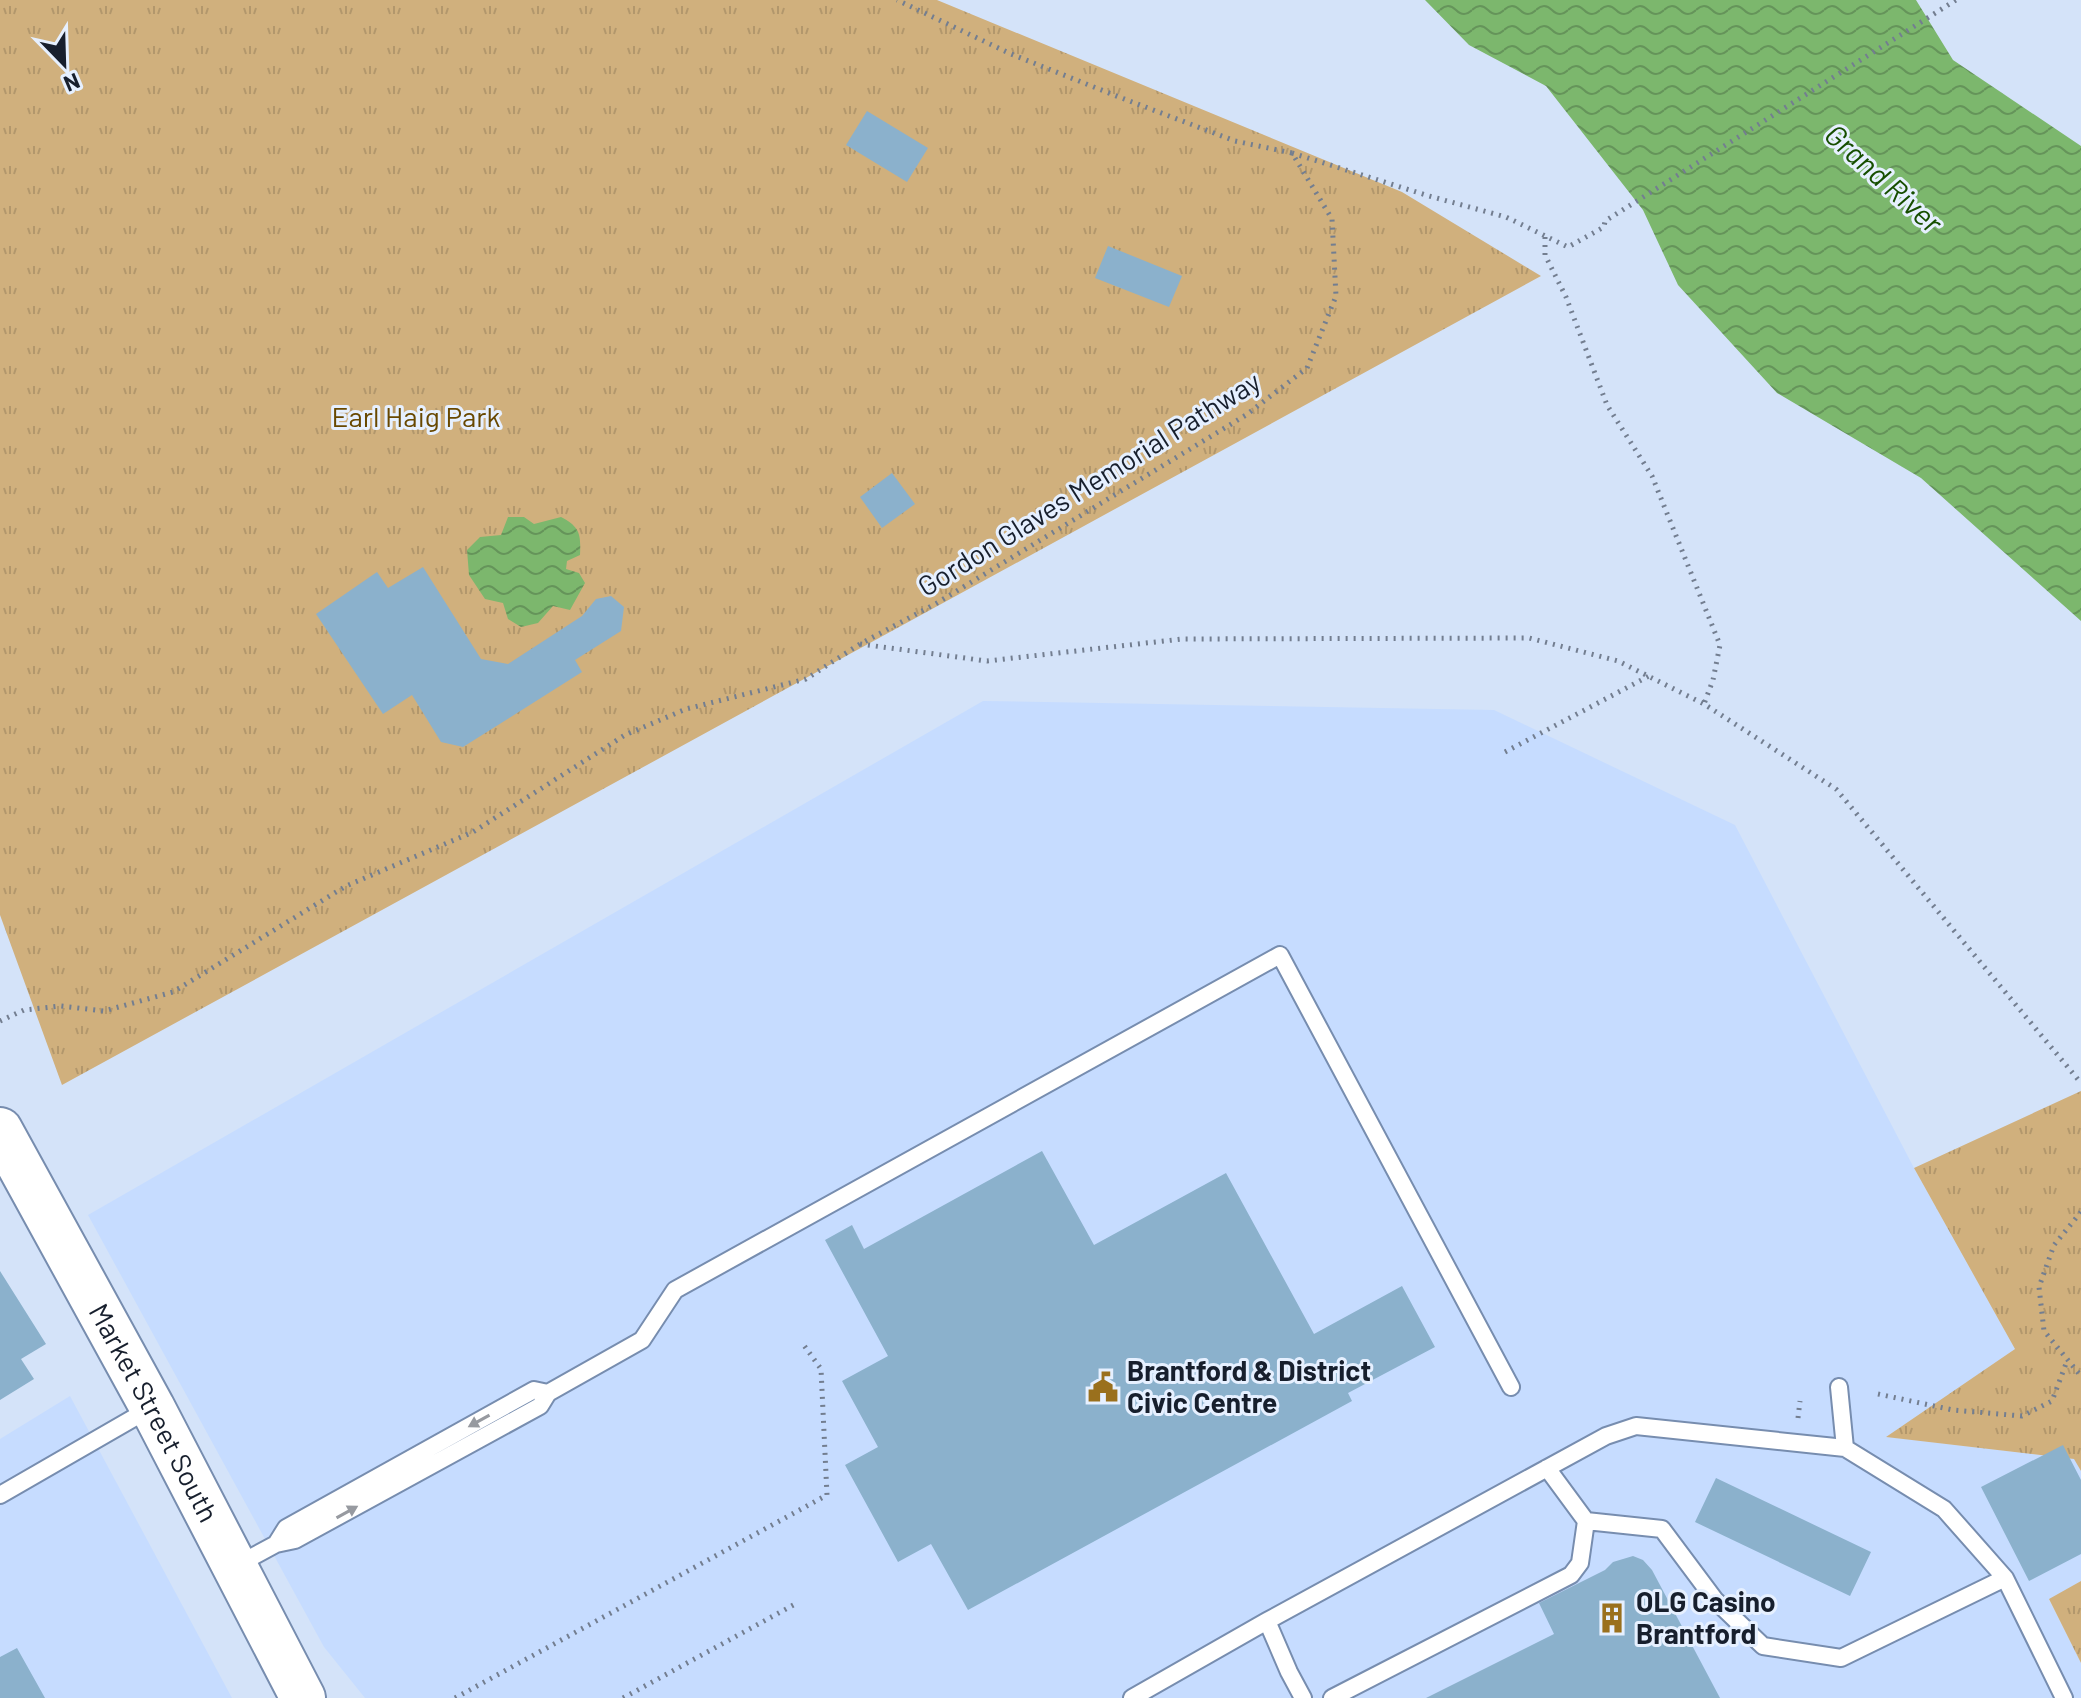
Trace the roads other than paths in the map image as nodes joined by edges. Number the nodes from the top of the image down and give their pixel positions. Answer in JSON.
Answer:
{"nodes":[{"id":1,"x":0,"y":1130,"type":"edge"},
{"id":2,"x":1511,"y":1387,"type":"dead end"},
{"id":3,"x":1839,"y":1387,"type":"dead end"},
{"id":4,"x":152,"y":1407,"type":"junction"},
{"id":5,"x":1845,"y":1448,"type":"junction"},
{"id":6,"x":1547,"y":1468,"type":"junction"},
{"id":7,"x":0,"y":1495,"type":"edge"},
{"id":8,"x":1586,"y":1521,"type":"junction"},
{"id":9,"x":235,"y":1566,"type":"junction"},
{"id":10,"x":2005,"y":1578,"type":"junction"},
{"id":11,"x":1267,"y":1621,"type":"junction"},
{"id":12,"x":303,"y":1698,"type":"edge"},
{"id":13,"x":1132,"y":1698,"type":"edge"},
{"id":14,"x":1303,"y":1698,"type":"edge"},
{"id":15,"x":1332,"y":1698,"type":"edge"},
{"id":16,"x":2064,"y":1698,"type":"edge"}],
"edges":[{"from":1,"to":4,"type":"street","name":"Market Street South"},
{"from":2,"to":9,"type":"lane"},
{"from":3,"to":5,"type":"lane"},
{"from":4,"to":7,"type":"lane"},
{"from":4,"to":9,"type":"street","name":"Market Street South"},
{"from":5,"to":6,"type":"lane"},
{"from":5,"to":10,"type":"lane"},
{"from":6,"to":8,"type":"lane"},
{"from":6,"to":11,"type":"lane"},
{"from":8,"to":10,"type":"lane"},
{"from":8,"to":15,"type":"lane"},
{"from":9,"to":12,"type":"street","name":"Market Street South"},
{"from":10,"to":16,"type":"lane"},
{"from":11,"to":13,"type":"lane"},
{"from":11,"to":14,"type":"lane"}]}
